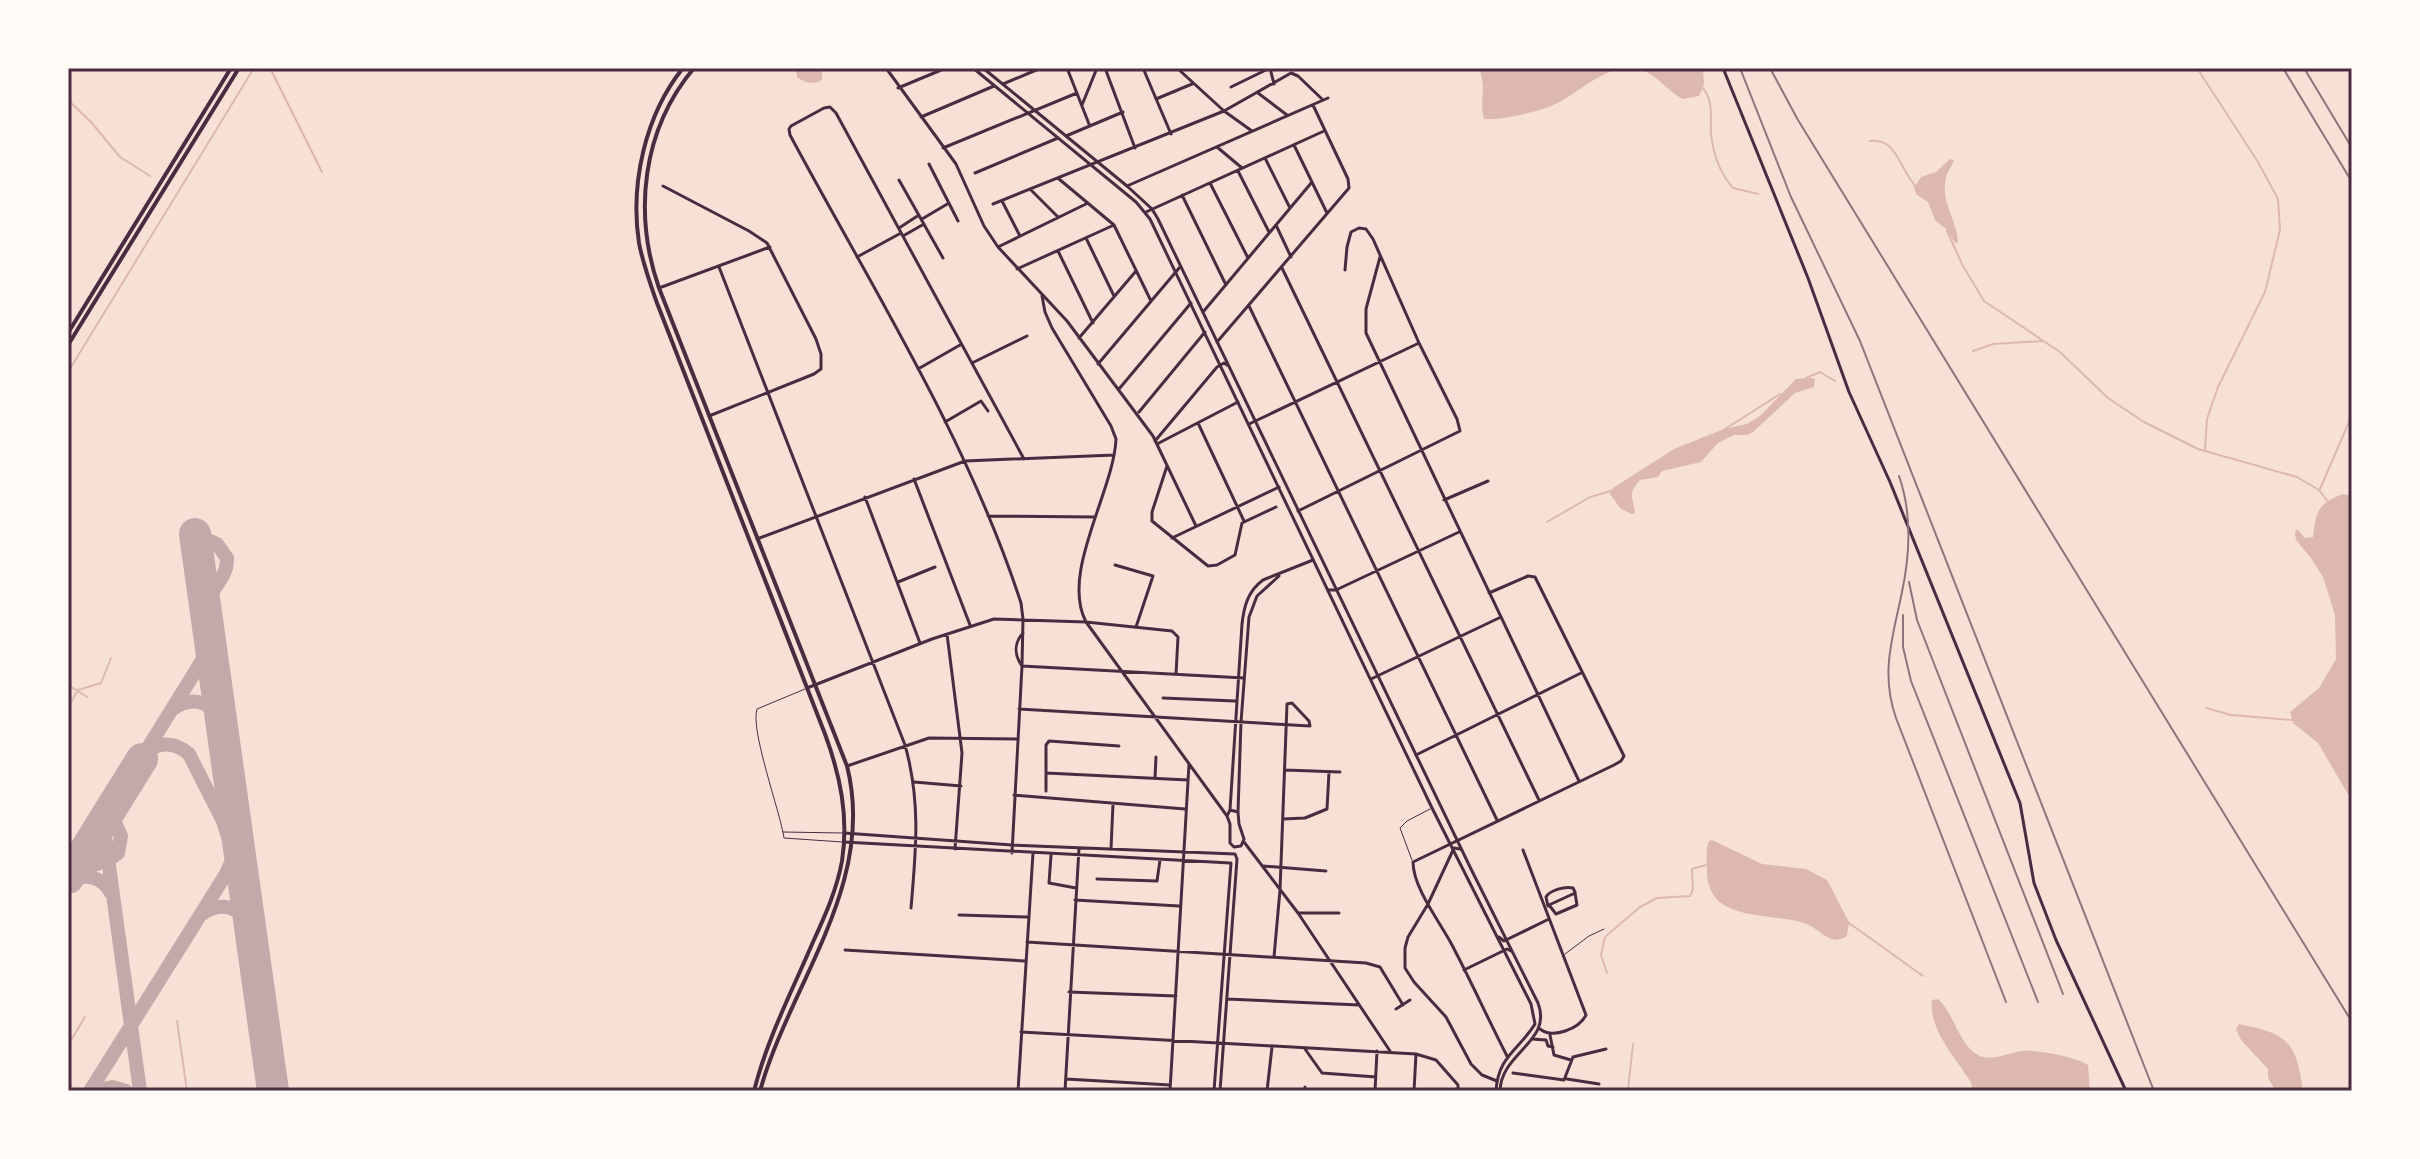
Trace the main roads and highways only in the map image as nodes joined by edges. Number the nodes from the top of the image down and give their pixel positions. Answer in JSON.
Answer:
{"nodes":[{"id":1,"x":231,"y":68,"type":"edge"},
{"id":2,"x":239,"y":68,"type":"edge"},
{"id":3,"x":683,"y":68,"type":"edge"},
{"id":4,"x":694,"y":68,"type":"edge"},
{"id":5,"x":68,"y":333,"type":"edge"},
{"id":6,"x":68,"y":345,"type":"edge"},
{"id":7,"x":754,"y":1091,"type":"edge"},
{"id":8,"x":760,"y":1091,"type":"edge"}],
"edges":[{"from":1,"to":5,"type":"main road"},
{"from":2,"to":6,"type":"main road"},
{"from":3,"to":7,"type":"main road"},
{"from":4,"to":8,"type":"main road"}]}
